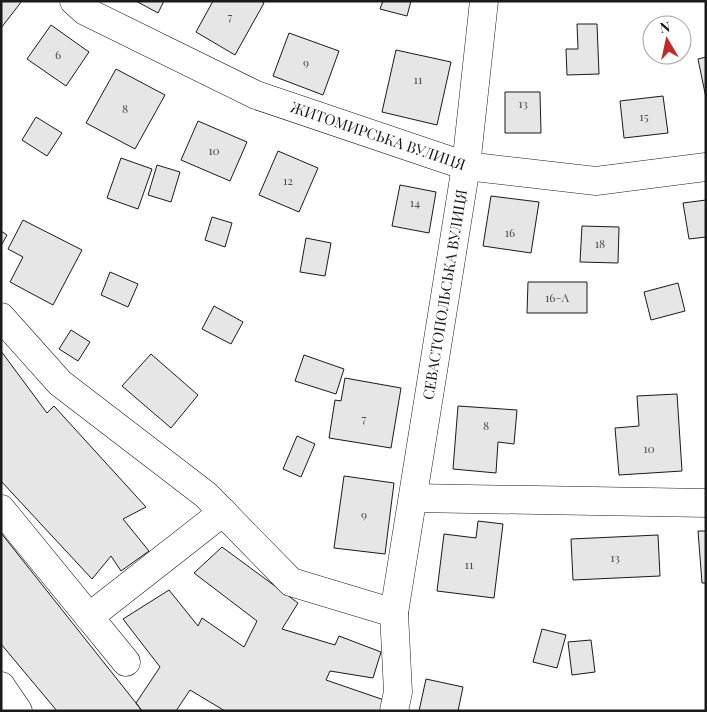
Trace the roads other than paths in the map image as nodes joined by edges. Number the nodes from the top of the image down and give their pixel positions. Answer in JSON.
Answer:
{"nodes":[{"id":1,"x":74,"y":1,"type":"edge"},
{"id":2,"x":484,"y":1,"type":"edge"},
{"id":3,"x":466,"y":166,"type":"junction"},
{"id":4,"x":706,"y":167,"type":"edge"},
{"id":5,"x":1,"y":317,"type":"edge"},
{"id":6,"x":413,"y":498,"type":"junction"},
{"id":7,"x":706,"y":503,"type":"edge"},
{"id":8,"x":1,"y":509,"type":"edge"},
{"id":9,"x":223,"y":512,"type":"junction"},
{"id":10,"x":394,"y":613,"type":"junction"},
{"id":11,"x":90,"y":617,"type":"junction"},
{"id":12,"x":126,"y":662,"type":"dead end"},
{"id":13,"x":1,"y":686,"type":"edge"},
{"id":14,"x":18,"y":711,"type":"edge"},
{"id":15,"x":394,"y":711,"type":"edge"}],
"edges":[{"from":1,"to":3,"type":"street","name":"ЖИТОМИРСЬКА ВУЛИЦЯ"},
{"from":2,"to":3,"type":"street","name":"СЕВАСТОПОЛЬСЬКА ВУЛИЦЯ"},
{"from":3,"to":4,"type":"street","name":"ЖИТОМИРСЬКА ВУЛИЦЯ"},
{"from":3,"to":6,"type":"street","name":"СЕВАСТОПОЛЬСЬКА ВУЛИЦЯ"},
{"from":5,"to":9,"type":"street"},
{"from":6,"to":7,"type":"street"},
{"from":6,"to":10,"type":"street","name":"СЕВАСТОПОЛЬСЬКА ВУЛИЦЯ"},
{"from":8,"to":11,"type":"street"},
{"from":9,"to":10,"type":"street"},
{"from":9,"to":11,"type":"street"},
{"from":10,"to":15,"type":"street","name":"СЕВАСТОПОЛЬСЬКА ВУЛИЦЯ"},
{"from":11,"to":12,"type":"street"},
{"from":13,"to":14,"type":"street"}]}
